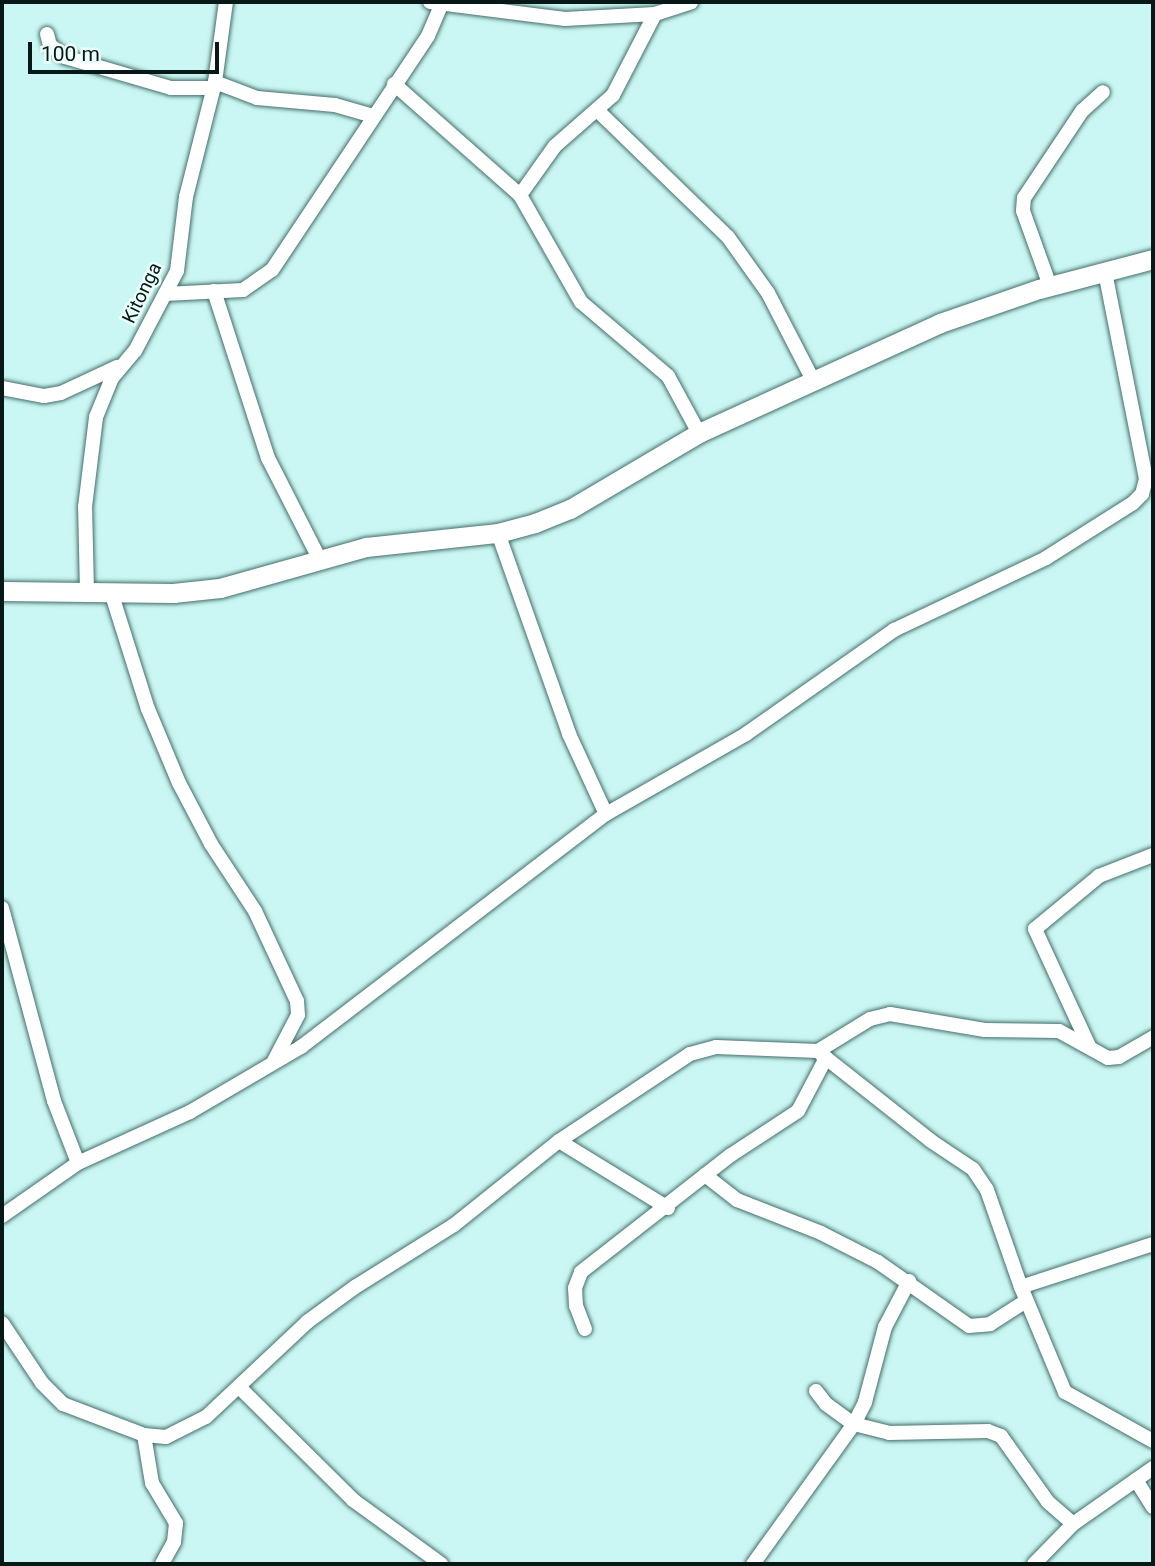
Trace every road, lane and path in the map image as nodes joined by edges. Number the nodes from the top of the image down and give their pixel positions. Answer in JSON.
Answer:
{"nodes":[{"id":1,"x":226,"y":2,"type":"edge"},
{"id":2,"x":691,"y":2,"type":"edge"},
{"id":3,"x":435,"y":4,"type":"edge"},
{"id":4,"x":655,"y":14,"type":"junction"},
{"id":5,"x":47,"y":34,"type":"dead end"},
{"id":6,"x":394,"y":84,"type":"junction"},
{"id":7,"x":214,"y":85,"type":"junction"},
{"id":8,"x":1103,"y":92,"type":"dead end"},
{"id":9,"x":598,"y":111,"type":"junction"},
{"id":10,"x":371,"y":115,"type":"junction"},
{"id":11,"x":520,"y":195,"type":"junction"},
{"id":12,"x":1153,"y":259,"type":"edge"},
{"id":13,"x":1105,"y":271,"type":"junction"},
{"id":14,"x":1050,"y":286,"type":"junction"},
{"id":15,"x":214,"y":291,"type":"junction"},
{"id":16,"x":165,"y":294,"type":"junction"},
{"id":17,"x":124,"y":363,"type":"junction"},
{"id":18,"x":813,"y":380,"type":"junction"},
{"id":19,"x":2,"y":388,"type":"edge"},
{"id":20,"x":699,"y":433,"type":"junction"},
{"id":21,"x":498,"y":533,"type":"junction"},
{"id":22,"x":319,"y":558,"type":"junction"},
{"id":23,"x":2,"y":591,"type":"edge"},
{"id":24,"x":87,"y":592,"type":"junction"},
{"id":25,"x":111,"y":592,"type":"junction"},
{"id":26,"x":606,"y":814,"type":"junction"},
{"id":27,"x":1153,"y":855,"type":"edge"},
{"id":28,"x":2,"y":908,"type":"edge"},
{"id":29,"x":1153,"y":1037,"type":"edge"},
{"id":30,"x":1091,"y":1050,"type":"junction"},
{"id":31,"x":822,"y":1054,"type":"junction"},
{"id":32,"x":274,"y":1063,"type":"junction"},
{"id":33,"x":559,"y":1141,"type":"junction"},
{"id":34,"x":78,"y":1163,"type":"junction"},
{"id":35,"x":705,"y":1175,"type":"junction"},
{"id":36,"x":668,"y":1208,"type":"junction"},
{"id":37,"x":2,"y":1216,"type":"edge"},
{"id":38,"x":1153,"y":1244,"type":"edge"},
{"id":39,"x":909,"y":1281,"type":"junction"},
{"id":40,"x":1024,"y":1294,"type":"junction"},
{"id":41,"x":2,"y":1322,"type":"edge"},
{"id":42,"x":585,"y":1329,"type":"dead end"},
{"id":43,"x":240,"y":1388,"type":"junction"},
{"id":44,"x":816,"y":1391,"type":"dead end"},
{"id":45,"x":854,"y":1424,"type":"junction"},
{"id":46,"x":144,"y":1435,"type":"junction"},
{"id":47,"x":1153,"y":1441,"type":"edge"},
{"id":48,"x":1153,"y":1468,"type":"edge"},
{"id":49,"x":1136,"y":1480,"type":"junction"},
{"id":50,"x":1153,"y":1507,"type":"edge"},
{"id":51,"x":1073,"y":1524,"type":"junction"},
{"id":52,"x":162,"y":1564,"type":"edge"},
{"id":53,"x":441,"y":1564,"type":"edge"},
{"id":54,"x":753,"y":1564,"type":"edge"},
{"id":55,"x":1034,"y":1564,"type":"edge"}],
"edges":[{"from":1,"to":7,"type":"street","name":"Kitonga"},
{"from":2,"to":4,"type":"street"},
{"from":3,"to":4,"type":"street"},
{"from":3,"to":6,"type":"street"},
{"from":4,"to":9,"type":"street"},
{"from":5,"to":7,"type":"street"},
{"from":6,"to":10,"type":"street"},
{"from":6,"to":11,"type":"street"},
{"from":7,"to":10,"type":"street"},
{"from":7,"to":16,"type":"street","name":"Kitonga"},
{"from":8,"to":14,"type":"street"},
{"from":9,"to":11,"type":"street"},
{"from":9,"to":18,"type":"street"},
{"from":10,"to":15,"type":"street"},
{"from":11,"to":20,"type":"street"},
{"from":12,"to":13,"type":"street"},
{"from":13,"to":14,"type":"street"},
{"from":13,"to":26,"type":"street"},
{"from":14,"to":18,"type":"street"},
{"from":15,"to":16,"type":"street"},
{"from":15,"to":22,"type":"street"},
{"from":16,"to":17,"type":"street","name":"Kitonga"},
{"from":17,"to":19,"type":"street"},
{"from":17,"to":24,"type":"street","name":"Kitonga"},
{"from":18,"to":20,"type":"street"},
{"from":20,"to":21,"type":"street"},
{"from":21,"to":22,"type":"street"},
{"from":21,"to":26,"type":"street"},
{"from":22,"to":25,"type":"street"},
{"from":23,"to":24,"type":"street"},
{"from":24,"to":25,"type":"street"},
{"from":25,"to":32,"type":"street"},
{"from":26,"to":32,"type":"street"},
{"from":27,"to":30,"type":"street"},
{"from":28,"to":34,"type":"street"},
{"from":29,"to":30,"type":"street"},
{"from":30,"to":31,"type":"street"},
{"from":31,"to":33,"type":"street"},
{"from":31,"to":35,"type":"street"},
{"from":31,"to":40,"type":"street"},
{"from":32,"to":34,"type":"street"},
{"from":33,"to":36,"type":"street"},
{"from":33,"to":43,"type":"street"},
{"from":34,"to":37,"type":"street"},
{"from":35,"to":36,"type":"street"},
{"from":35,"to":39,"type":"street"},
{"from":36,"to":42,"type":"street"},
{"from":38,"to":40,"type":"street"},
{"from":39,"to":40,"type":"street"},
{"from":39,"to":45,"type":"street"},
{"from":40,"to":47,"type":"street"},
{"from":41,"to":46,"type":"street"},
{"from":43,"to":46,"type":"street"},
{"from":43,"to":53,"type":"street"},
{"from":44,"to":45,"type":"street"},
{"from":45,"to":51,"type":"street"},
{"from":45,"to":54,"type":"street"},
{"from":46,"to":52,"type":"street"},
{"from":48,"to":49,"type":"street"},
{"from":49,"to":50,"type":"street"},
{"from":49,"to":51,"type":"street"},
{"from":51,"to":55,"type":"street"}]}
